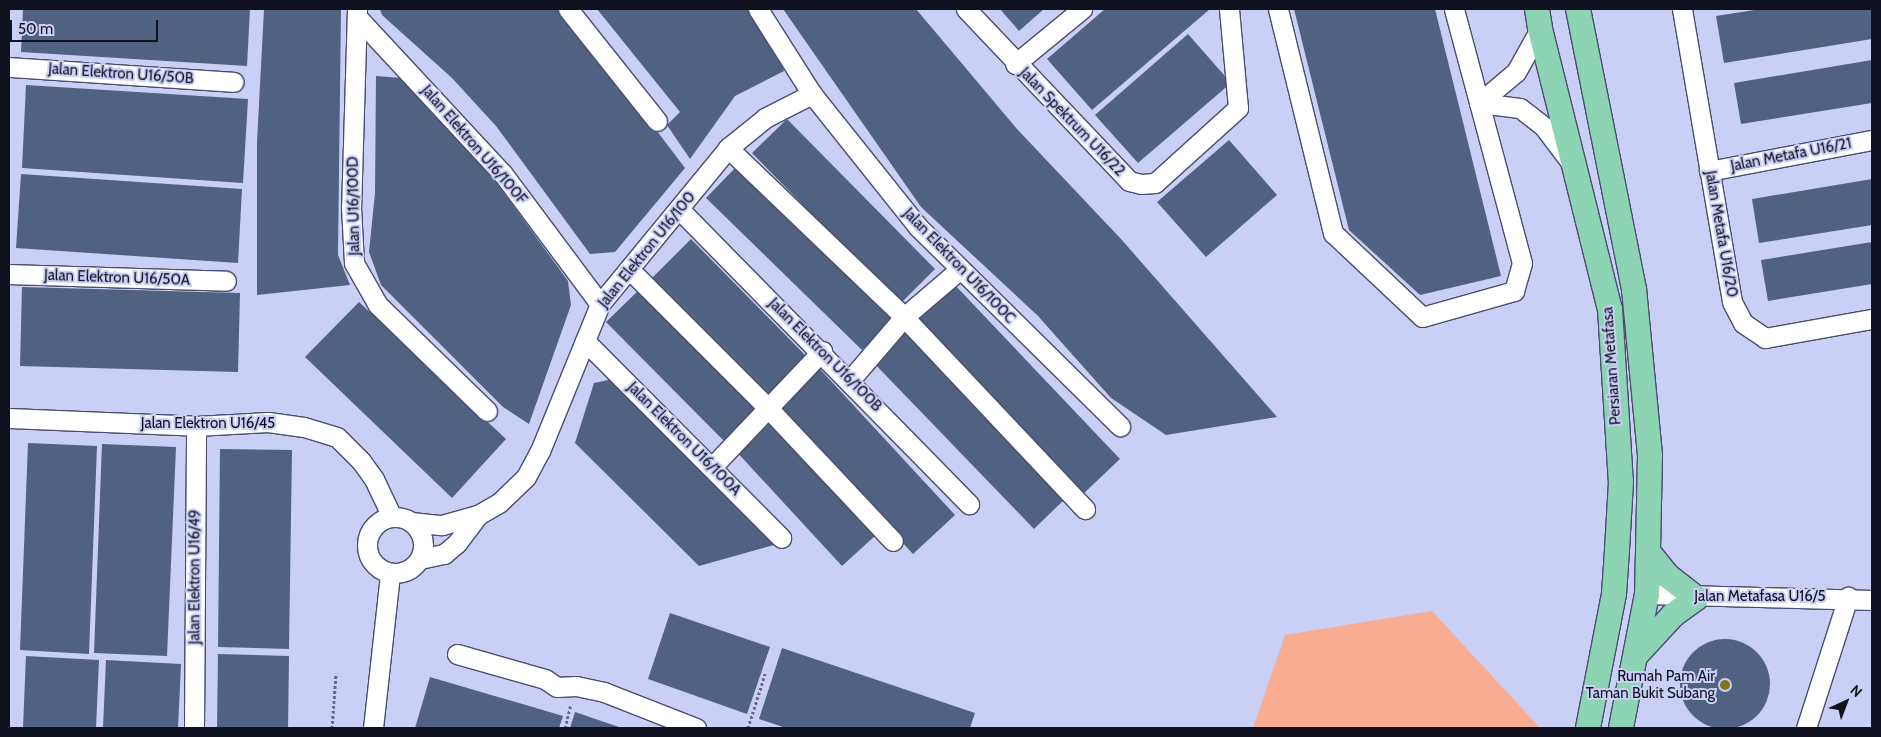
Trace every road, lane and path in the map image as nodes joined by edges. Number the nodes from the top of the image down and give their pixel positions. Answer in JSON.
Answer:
{"nodes":[{"id":1,"x":568,"y":9,"type":"edge"},
{"id":2,"x":758,"y":9,"type":"edge"},
{"id":3,"x":966,"y":9,"type":"edge"},
{"id":4,"x":1082,"y":9,"type":"edge"},
{"id":5,"x":1229,"y":9,"type":"edge"},
{"id":6,"x":1278,"y":9,"type":"edge"},
{"id":7,"x":1454,"y":9,"type":"edge"},
{"id":8,"x":1578,"y":9,"type":"edge"},
{"id":9,"x":1682,"y":9,"type":"edge"},
{"id":10,"x":357,"y":13,"type":"edge"},
{"id":11,"x":1538,"y":19,"type":"edge"},
{"id":12,"x":1015,"y":64,"type":"junction"},
{"id":13,"x":9,"y":67,"type":"edge"},
{"id":14,"x":234,"y":82,"type":"dead end"},
{"id":15,"x":812,"y":94,"type":"junction"},
{"id":16,"x":1479,"y":103,"type":"junction"},
{"id":17,"x":657,"y":122,"type":"dead end"},
{"id":18,"x":1872,"y":140,"type":"edge"},
{"id":19,"x":728,"y":148,"type":"junction"},
{"id":20,"x":1574,"y":168,"type":"junction"},
{"id":21,"x":1709,"y":170,"type":"junction"},
{"id":22,"x":679,"y":209,"type":"junction"},
{"id":23,"x":629,"y":268,"type":"junction"},
{"id":24,"x":959,"y":270,"type":"junction"},
{"id":25,"x":9,"y":274,"type":"edge"},
{"id":26,"x":226,"y":281,"type":"dead end"},
{"id":27,"x":600,"y":304,"type":"junction"},
{"id":28,"x":904,"y":318,"type":"junction"},
{"id":29,"x":1872,"y":319,"type":"edge"},
{"id":30,"x":585,"y":341,"type":"junction"},
{"id":31,"x":822,"y":351,"type":"junction"},
{"id":32,"x":850,"y":380,"type":"junction"},
{"id":33,"x":769,"y":409,"type":"junction"},
{"id":34,"x":487,"y":411,"type":"dead end"},
{"id":35,"x":9,"y":418,"type":"edge"},
{"id":36,"x":196,"y":426,"type":"junction"},
{"id":37,"x":1120,"y":426,"type":"dead end"},
{"id":38,"x":712,"y":467,"type":"junction"},
{"id":39,"x":970,"y":504,"type":"dead end"},
{"id":40,"x":1085,"y":509,"type":"dead end"},
{"id":41,"x":478,"y":515,"type":"junction"},
{"id":42,"x":392,"y":517,"type":"junction"},
{"id":43,"x":411,"y":522,"type":"junction"},
{"id":44,"x":781,"y":538,"type":"dead end"},
{"id":45,"x":893,"y":541,"type":"dead end"},
{"id":46,"x":1649,"y":553,"type":"junction"},
{"id":47,"x":420,"y":559,"type":"junction"},
{"id":48,"x":390,"y":574,"type":"junction"},
{"id":49,"x":1647,"y":594,"type":"junction"},
{"id":50,"x":1848,"y":597,"type":"junction"},
{"id":51,"x":1696,"y":598,"type":"junction"},
{"id":52,"x":1872,"y":600,"type":"edge"},
{"id":53,"x":1606,"y":634,"type":"junction"},
{"id":54,"x":457,"y":654,"type":"dead end"},
{"id":55,"x":1637,"y":654,"type":"junction"},
{"id":56,"x":336,"y":673,"type":"dead end"},
{"id":57,"x":765,"y":674,"type":"dead end"},
{"id":58,"x":194,"y":728,"type":"edge"},
{"id":59,"x":332,"y":728,"type":"edge"},
{"id":60,"x":373,"y":728,"type":"edge"},
{"id":61,"x":696,"y":728,"type":"edge"},
{"id":62,"x":748,"y":728,"type":"edge"},
{"id":63,"x":1588,"y":728,"type":"edge"},
{"id":64,"x":1621,"y":728,"type":"edge"},
{"id":65,"x":1806,"y":728,"type":"edge"}],
"edges":[{"from":1,"to":17,"type":"street"},
{"from":2,"to":15,"type":"street","name":"Jalan Elektron U16/100C"},
{"from":3,"to":12,"type":"street","name":"Jalan Spektrum U16/22"},
{"from":4,"to":12,"type":"street","name":"Jalan Spektrum U16/22"},
{"from":5,"to":12,"type":"street","name":"Jalan Spektrum U16/22"},
{"from":6,"to":16,"type":"street"},
{"from":7,"to":16,"type":"street"},
{"from":8,"to":46,"type":"main road","name":"Persiaran Metafasa"},
{"from":9,"to":21,"type":"street","name":"Jalan Metafa U16/20"},
{"from":10,"to":27,"type":"street","name":"Jalan Elektron U16/100F"},
{"from":10,"to":34,"type":"street","name":"Jalan U16/100D"},
{"from":11,"to":16,"type":"street"},
{"from":11,"to":20,"type":"main road","name":"Persiaran Metafasa"},
{"from":13,"to":14,"type":"street","name":"Jalan Elektron U16/50B"},
{"from":15,"to":19,"type":"street","name":"Jalan Elektron U16/100"},
{"from":15,"to":24,"type":"street","name":"Jalan Elektron U16/100C"},
{"from":16,"to":20,"type":"street"},
{"from":18,"to":21,"type":"street","name":"Jalan Metafa U16/21"},
{"from":19,"to":22,"type":"street","name":"Jalan Elektron U16/100"},
{"from":19,"to":28,"type":"street"},
{"from":20,"to":53,"type":"main road","name":"Persiaran Metafasa"},
{"from":21,"to":29,"type":"street","name":"Jalan Metafa U16/20"},
{"from":22,"to":23,"type":"street","name":"Jalan Elektron U16/100"},
{"from":22,"to":31,"type":"street","name":"Jalan Elektron U16/100B"},
{"from":23,"to":27,"type":"street","name":"Jalan Elektron U16/100"},
{"from":23,"to":33,"type":"street"},
{"from":24,"to":28,"type":"street"},
{"from":24,"to":37,"type":"street","name":"Jalan Elektron U16/100C"},
{"from":25,"to":26,"type":"street","name":"Jalan Elektron U16/50A"},
{"from":27,"to":30,"type":"street","name":"Jalan Elektron U16/100"},
{"from":28,"to":32,"type":"street"},
{"from":28,"to":40,"type":"street"},
{"from":30,"to":38,"type":"street","name":"Jalan Elektron U16/100A"},
{"from":30,"to":41,"type":"street","name":"Jalan Elektron U16/100"},
{"from":31,"to":32,"type":"street","name":"Jalan Elektron U16/100B"},
{"from":31,"to":33,"type":"street"},
{"from":32,"to":39,"type":"street","name":"Jalan Elektron U16/100B"},
{"from":33,"to":38,"type":"street"},
{"from":33,"to":45,"type":"street"},
{"from":35,"to":36,"type":"street","name":"Jalan Elektron U16/45"},
{"from":36,"to":42,"type":"street","name":"Jalan Elektron U16/45"},
{"from":36,"to":58,"type":"street","name":"Jalan Elektron U16/49"},
{"from":38,"to":44,"type":"street","name":"Jalan Elektron U16/100A"},
{"from":41,"to":43,"type":"street"},
{"from":41,"to":47,"type":"street"},
{"from":42,"to":43,"type":"street"},
{"from":42,"to":48,"type":"street"},
{"from":43,"to":47,"type":"street"},
{"from":46,"to":49,"type":"main road","name":"Persiaran Metafasa"},
{"from":46,"to":51,"type":"main road"},
{"from":47,"to":48,"type":"street"},
{"from":48,"to":60,"type":"street"},
{"from":49,"to":51,"type":"street","name":"Jalan Metafasa U16/5"},
{"from":49,"to":53,"type":"main road"},
{"from":49,"to":55,"type":"main road","name":"Persiaran Metafasa"},
{"from":50,"to":51,"type":"street","name":"Jalan Metafasa U16/5"},
{"from":50,"to":52,"type":"street","name":"Jalan Metafasa U16/5"},
{"from":50,"to":65,"type":"street"},
{"from":51,"to":55,"type":"main road"},
{"from":53,"to":63,"type":"main road","name":"Persiaran Metafasa"},
{"from":54,"to":61,"type":"street"},
{"from":55,"to":64,"type":"main road","name":"Persiaran Metafasa"},
{"from":56,"to":59,"type":"path"},
{"from":57,"to":62,"type":"path"}]}
